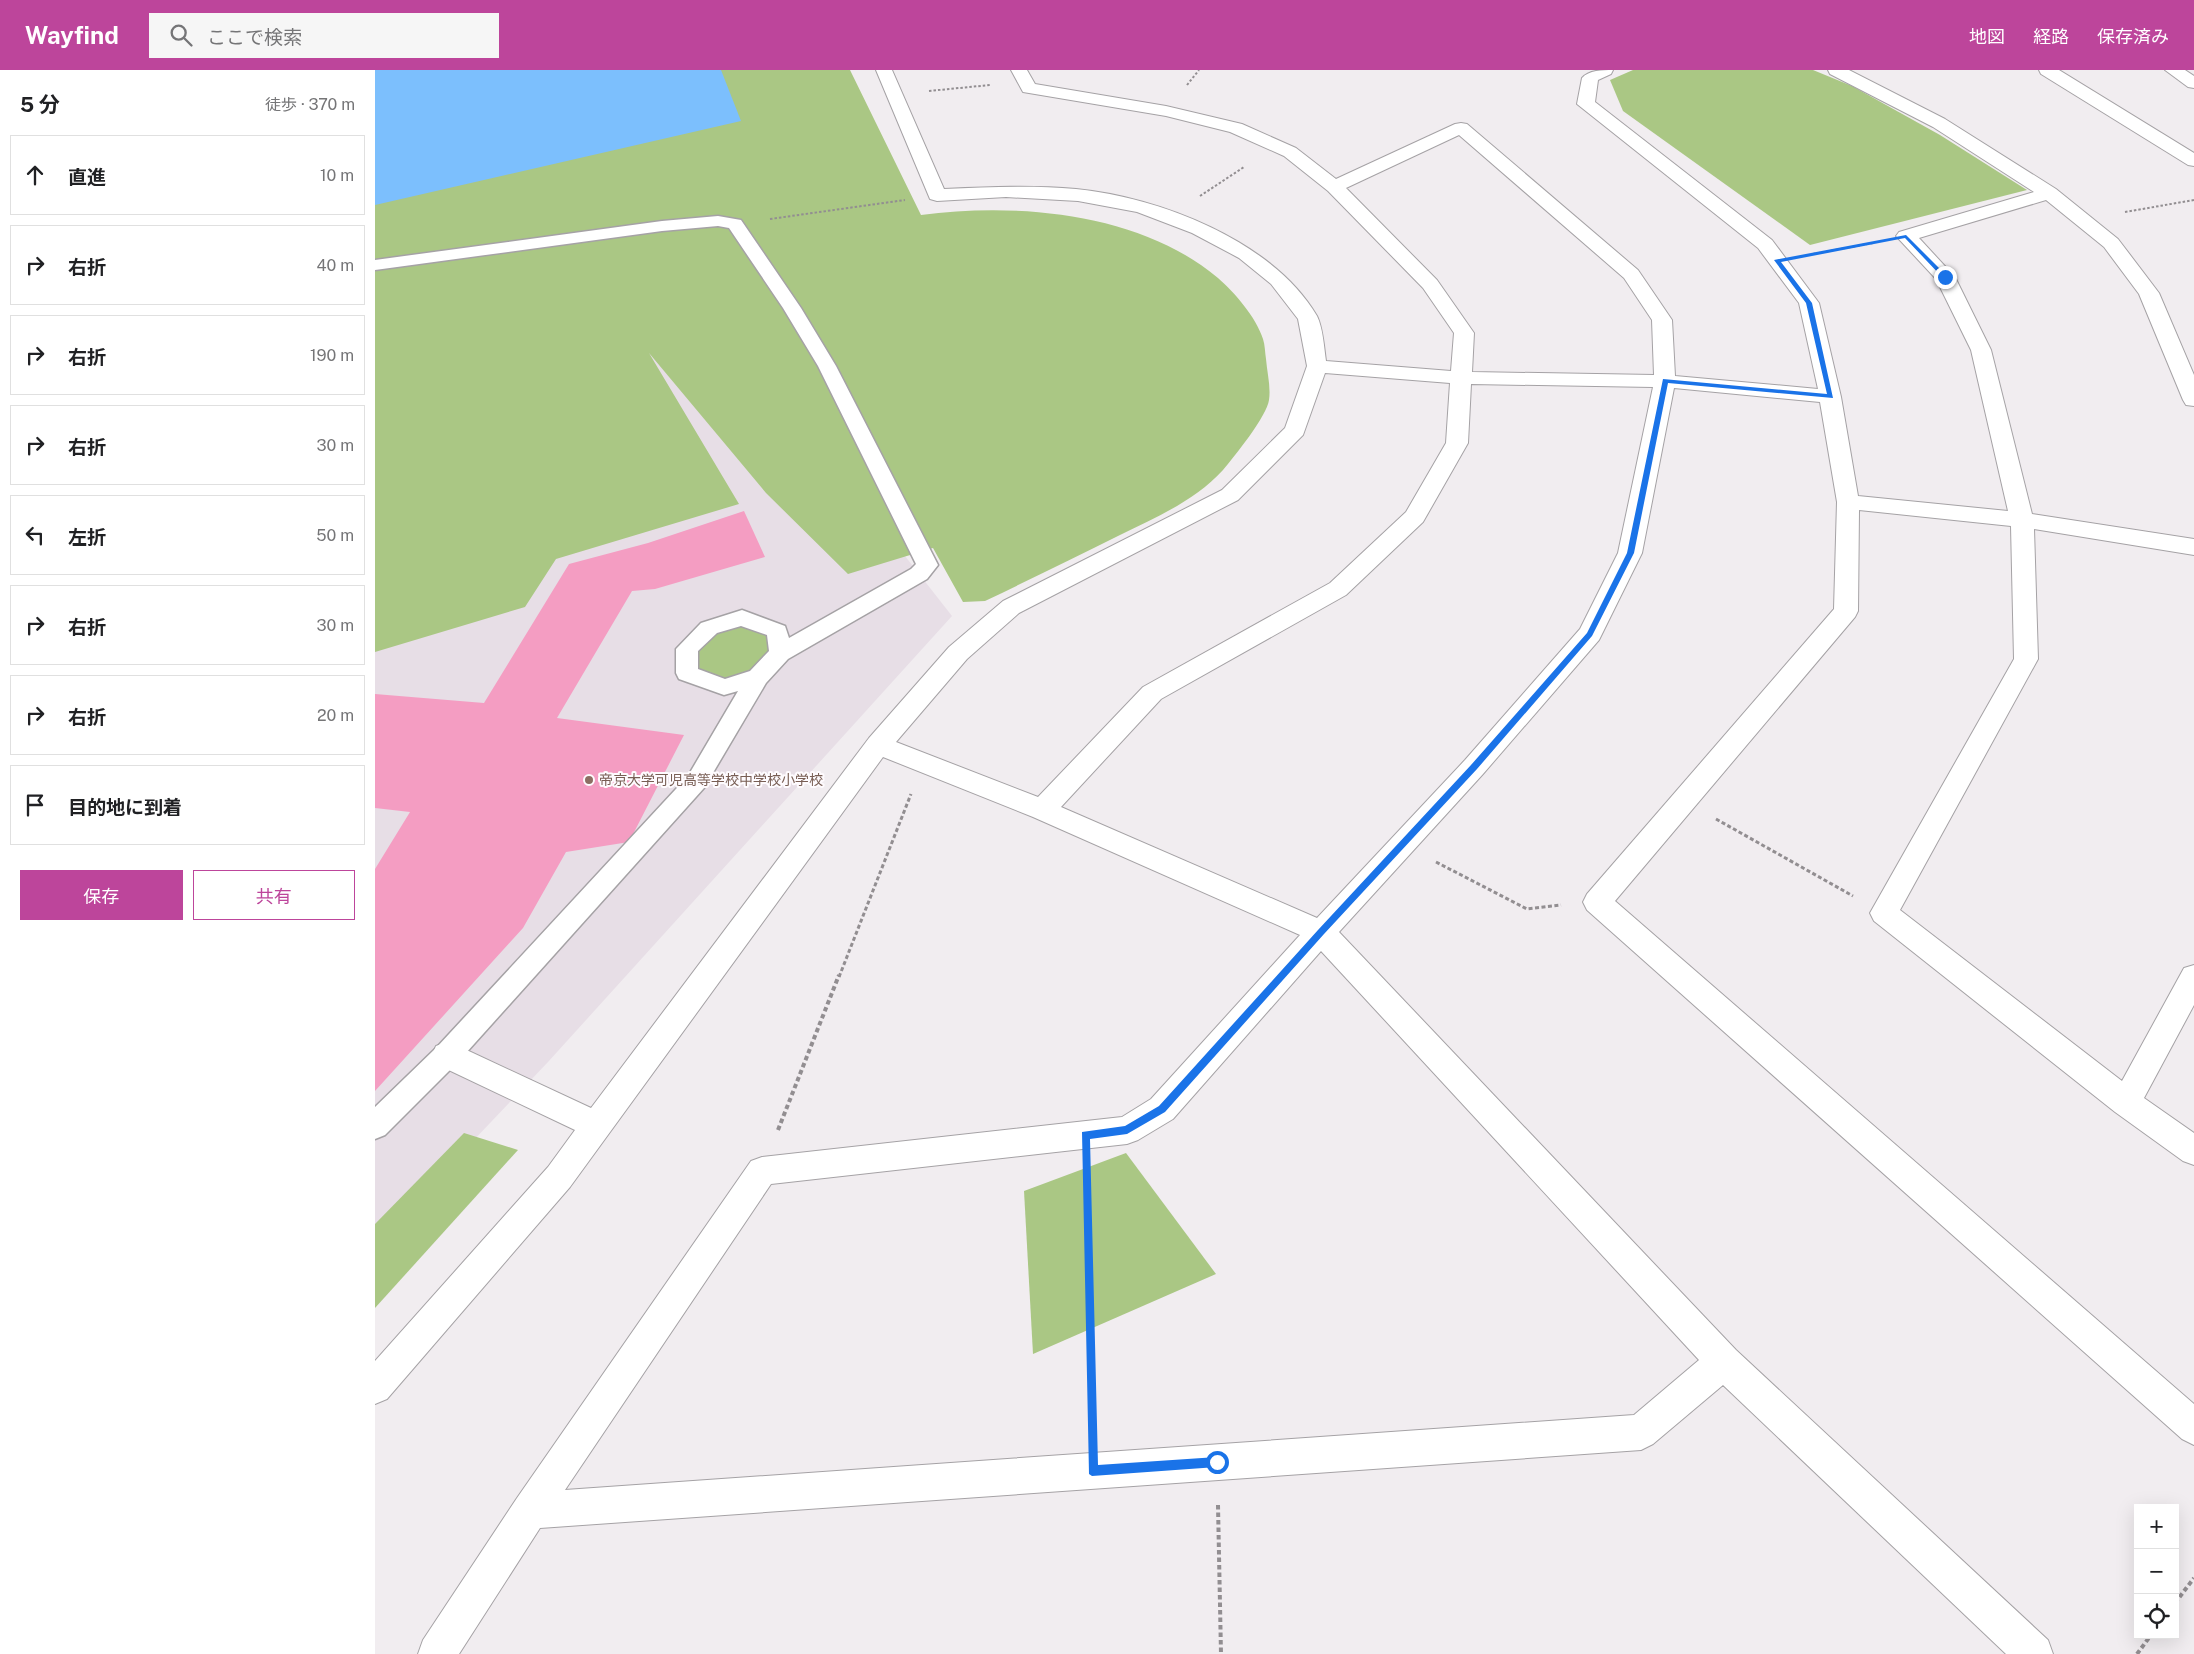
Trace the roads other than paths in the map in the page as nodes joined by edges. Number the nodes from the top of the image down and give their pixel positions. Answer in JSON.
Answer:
{"nodes":[{"id":1,"x":884,"y":70,"type":"edge"},
{"id":2,"x":1605,"y":70,"type":"edge"},
{"id":3,"x":1836,"y":70,"type":"edge"},
{"id":4,"x":2047,"y":70,"type":"edge"},
{"id":5,"x":2173,"y":70,"type":"edge"},
{"id":6,"x":1022,"y":75,"type":"edge"},
{"id":7,"x":2194,"y":83,"type":"edge"},
{"id":8,"x":2194,"y":161,"type":"edge"},
{"id":9,"x":1334,"y":187,"type":"junction"},
{"id":10,"x":2049,"y":193,"type":"junction"},
{"id":11,"x":375,"y":265,"type":"edge"},
{"id":12,"x":1317,"y":366,"type":"junction"},
{"id":13,"x":1461,"y":378,"type":"junction"},
{"id":14,"x":1665,"y":381,"type":"junction"},
{"id":15,"x":1830,"y":397,"type":"junction"},
{"id":16,"x":2194,"y":400,"type":"edge"},
{"id":17,"x":1849,"y":502,"type":"junction"},
{"id":18,"x":2022,"y":520,"type":"junction"},
{"id":19,"x":2194,"y":546,"type":"edge"},
{"id":20,"x":780,"y":653,"type":"junction"},
{"id":21,"x":759,"y":677,"type":"junction"},
{"id":22,"x":878,"y":745,"type":"junction"},
{"id":23,"x":1042,"y":810,"type":"junction"},
{"id":24,"x":1321,"y":932,"type":"junction"},
{"id":25,"x":2194,"y":977,"type":"edge"},
{"id":26,"x":447,"y":1055,"type":"junction"},
{"id":27,"x":2126,"y":1102,"type":"junction"},
{"id":28,"x":375,"y":1126,"type":"edge"},
{"id":29,"x":597,"y":1126,"type":"junction"},
{"id":30,"x":2194,"y":1152,"type":"edge"},
{"id":31,"x":1724,"y":1362,"type":"junction"},
{"id":32,"x":375,"y":1387,"type":"edge"},
{"id":33,"x":2194,"y":1427,"type":"edge"},
{"id":34,"x":530,"y":1510,"type":"junction"},
{"id":35,"x":437,"y":1654,"type":"edge"},
{"id":36,"x":2034,"y":1654,"type":"edge"}],
"edges":[{"from":1,"to":12,"type":"street"},
{"from":2,"to":15,"type":"street"},
{"from":3,"to":10,"type":"street"},
{"from":4,"to":8,"type":"street"},
{"from":5,"to":7,"type":"street"},
{"from":6,"to":9,"type":"street"},
{"from":9,"to":13,"type":"street"},
{"from":9,"to":14,"type":"street"},
{"from":10,"to":16,"type":"street"},
{"from":10,"to":18,"type":"street"},
{"from":11,"to":20,"type":"lane"},
{"from":12,"to":13,"type":"street"},
{"from":12,"to":22,"type":"street"},
{"from":13,"to":14,"type":"street"},
{"from":13,"to":23,"type":"street"},
{"from":14,"to":15,"type":"street"},
{"from":14,"to":24,"type":"street"},
{"from":15,"to":17,"type":"street"},
{"from":17,"to":18,"type":"street"},
{"from":17,"to":33,"type":"street"},
{"from":18,"to":19,"type":"street"},
{"from":18,"to":27,"type":"street"},
{"from":20,"to":21,"type":"lane"},
{"from":20,"to":21,"type":"lane"},
{"from":21,"to":26,"type":"lane"},
{"from":22,"to":23,"type":"street"},
{"from":22,"to":29,"type":"street"},
{"from":23,"to":24,"type":"street"},
{"from":24,"to":31,"type":"street"},
{"from":24,"to":34,"type":"street"},
{"from":25,"to":27,"type":"street"},
{"from":26,"to":28,"type":"lane"},
{"from":26,"to":29,"type":"street"},
{"from":27,"to":30,"type":"street"},
{"from":29,"to":32,"type":"street"},
{"from":31,"to":34,"type":"street"},
{"from":31,"to":36,"type":"street"},
{"from":34,"to":35,"type":"street"}]}
